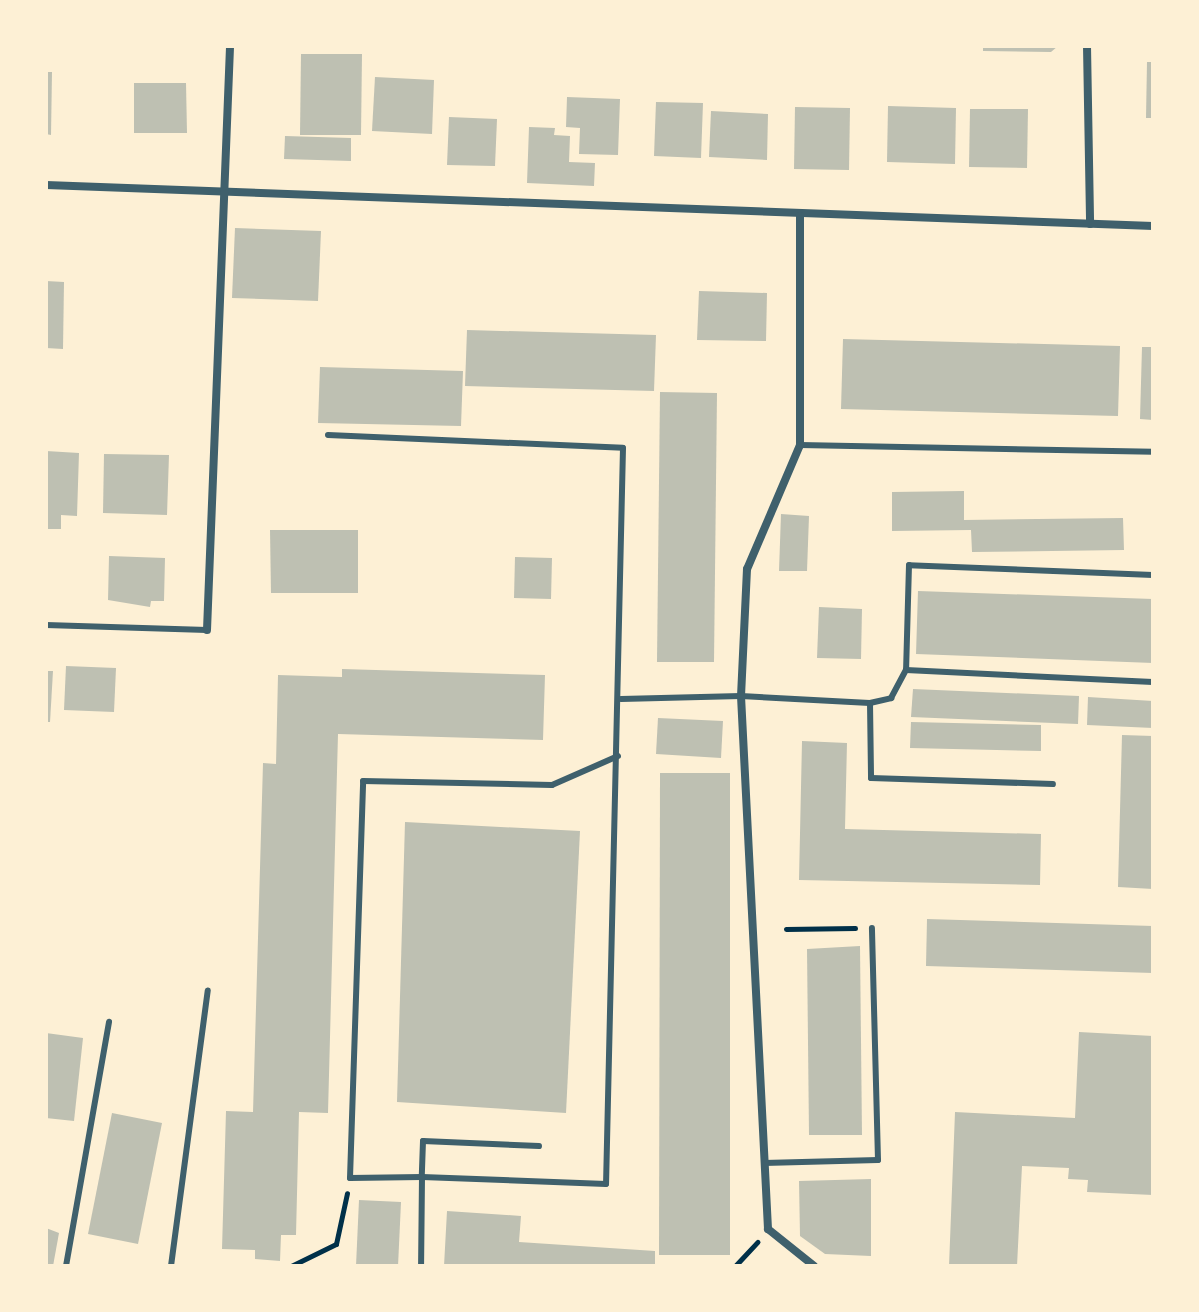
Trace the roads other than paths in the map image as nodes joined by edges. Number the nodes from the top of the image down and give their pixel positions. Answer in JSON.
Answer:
{"nodes":[{"id":1,"x":230,"y":46,"type":"edge"},
{"id":2,"x":1087,"y":46,"type":"edge"},
{"id":3,"x":46,"y":185,"type":"edge"},
{"id":4,"x":223,"y":192,"type":"junction"},
{"id":5,"x":800,"y":216,"type":"junction"},
{"id":6,"x":1090,"y":224,"type":"junction"},
{"id":7,"x":1153,"y":226,"type":"edge"},
{"id":8,"x":328,"y":435,"type":"dead end"},
{"id":9,"x":800,"y":445,"type":"junction"},
{"id":10,"x":1153,"y":452,"type":"edge"},
{"id":11,"x":1153,"y":575,"type":"edge"},
{"id":12,"x":46,"y":625,"type":"edge"},
{"id":13,"x":207,"y":630,"type":"joint"},
{"id":14,"x":906,"y":670,"type":"junction"},
{"id":15,"x":1153,"y":682,"type":"edge"},
{"id":16,"x":741,"y":696,"type":"junction"},
{"id":17,"x":621,"y":699,"type":"junction"},
{"id":18,"x":870,"y":703,"type":"junction"},
{"id":19,"x":618,"y":756,"type":"junction"},
{"id":20,"x":1053,"y":784,"type":"dead end"},
{"id":21,"x":872,"y":928,"type":"road end"},
{"id":22,"x":208,"y":990,"type":"dead end"},
{"id":23,"x":109,"y":1022,"type":"dead end"},
{"id":24,"x":539,"y":1146,"type":"dead end"},
{"id":25,"x":764,"y":1163,"type":"junction"},
{"id":26,"x":422,"y":1177,"type":"junction"},
{"id":27,"x":66,"y":1266,"type":"edge"},
{"id":28,"x":171,"y":1266,"type":"edge"},
{"id":29,"x":421,"y":1266,"type":"edge"},
{"id":30,"x":814,"y":1266,"type":"edge"}],
"edges":[{"from":1,"to":4,"type":"street"},
{"from":2,"to":6,"type":"street"},
{"from":3,"to":4,"type":"street"},
{"from":4,"to":5,"type":"street"},
{"from":4,"to":13,"type":"street"},
{"from":5,"to":6,"type":"street"},
{"from":5,"to":9,"type":"street"},
{"from":6,"to":7,"type":"street"},
{"from":8,"to":17,"type":"lane"},
{"from":9,"to":10,"type":"lane"},
{"from":9,"to":16,"type":"street"},
{"from":11,"to":14,"type":"lane"},
{"from":12,"to":13,"type":"lane"},
{"from":14,"to":15,"type":"lane"},
{"from":14,"to":18,"type":"lane"},
{"from":16,"to":17,"type":"lane"},
{"from":16,"to":18,"type":"lane"},
{"from":16,"to":25,"type":"street"},
{"from":17,"to":19,"type":"lane"},
{"from":18,"to":20,"type":"lane"},
{"from":19,"to":26,"type":"lane"},
{"from":19,"to":26,"type":"lane"},
{"from":21,"to":25,"type":"lane"},
{"from":22,"to":28,"type":"lane"},
{"from":23,"to":27,"type":"lane"},
{"from":24,"to":26,"type":"lane"},
{"from":25,"to":30,"type":"street"},
{"from":26,"to":29,"type":"lane"}]}
